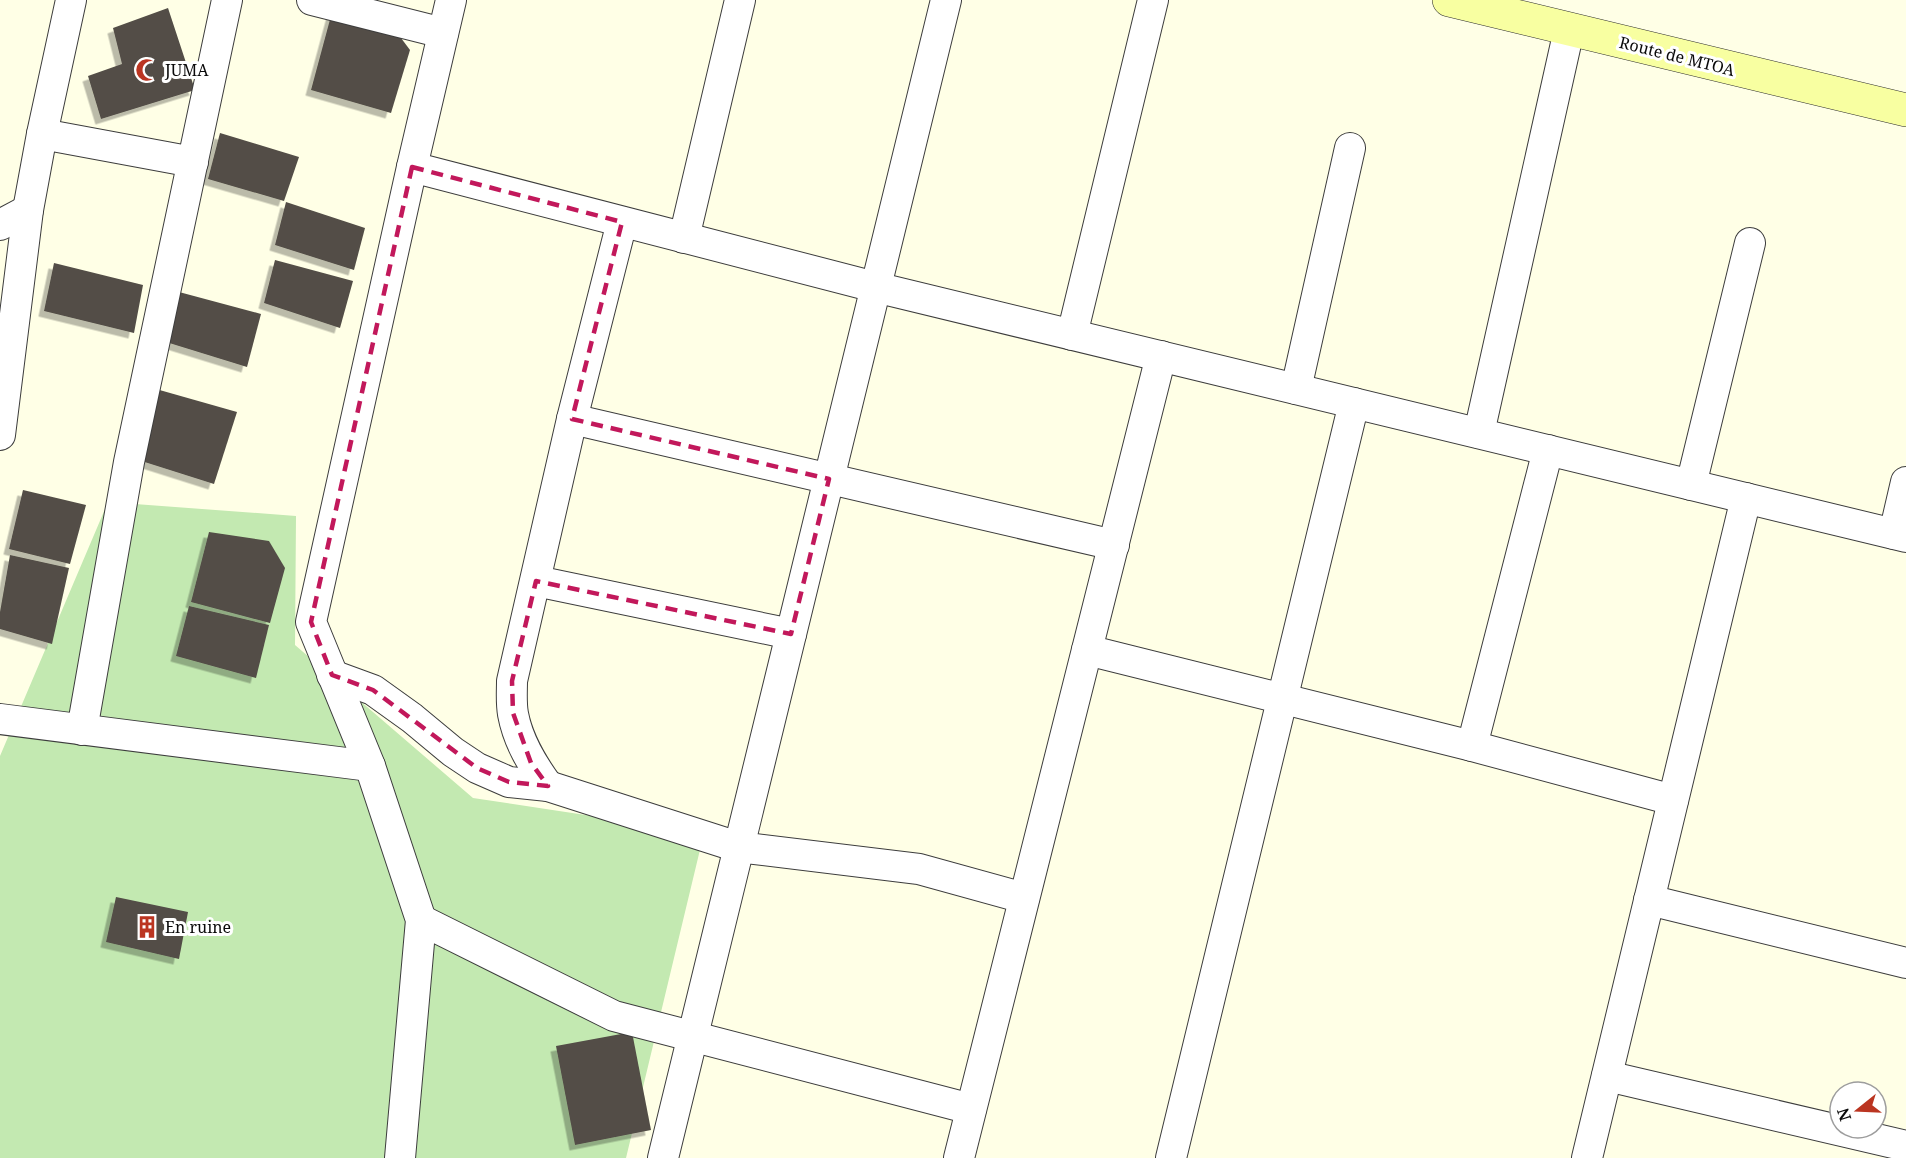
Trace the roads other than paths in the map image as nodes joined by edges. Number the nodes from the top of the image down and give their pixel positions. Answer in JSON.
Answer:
{"nodes":[{"id":1,"x":71,"y":0,"type":"edge"},
{"id":2,"x":227,"y":0,"type":"edge"},
{"id":3,"x":312,"y":0,"type":"edge"},
{"id":4,"x":451,"y":0,"type":"edge"},
{"id":5,"x":740,"y":0,"type":"edge"},
{"id":6,"x":946,"y":0,"type":"edge"},
{"id":7,"x":1153,"y":0,"type":"edge"},
{"id":8,"x":1449,"y":0,"type":"edge"},
{"id":9,"x":1569,"y":30,"type":"junction"},
{"id":10,"x":443,"y":33,"type":"junction"},
{"id":11,"x":1906,"y":110,"type":"edge"},
{"id":12,"x":42,"y":134,"type":"junction"},
{"id":13,"x":1350,"y":148,"type":"dead end"},
{"id":14,"x":193,"y":162,"type":"junction"},
{"id":15,"x":411,"y":168,"type":"junction"},
{"id":16,"x":28,"y":210,"type":"junction"},
{"id":17,"x":622,"y":222,"type":"junction"},
{"id":18,"x":0,"y":225,"type":"edge"},
{"id":19,"x":684,"y":238,"type":"junction"},
{"id":20,"x":1750,"y":243,"type":"dead end"},
{"id":21,"x":875,"y":287,"type":"junction"},
{"id":22,"x":1072,"y":335,"type":"junction"},
{"id":23,"x":1161,"y":357,"type":"junction"},
{"id":24,"x":1296,"y":390,"type":"junction"},
{"id":25,"x":1354,"y":404,"type":"junction"},
{"id":26,"x":572,"y":419,"type":"junction"},
{"id":27,"x":1479,"y":433,"type":"junction"},
{"id":28,"x":0,"y":435,"type":"edge"},
{"id":29,"x":1548,"y":450,"type":"junction"},
{"id":30,"x":829,"y":479,"type":"junction"},
{"id":31,"x":1906,"y":482,"type":"edge"},
{"id":32,"x":1691,"y":485,"type":"junction"},
{"id":33,"x":1746,"y":498,"type":"junction"},
{"id":34,"x":1900,"y":535,"type":"edge"},
{"id":35,"x":1114,"y":545,"type":"junction"},
{"id":36,"x":536,"y":580,"type":"junction"},
{"id":37,"x":791,"y":634,"type":"junction"},
{"id":38,"x":1087,"y":651,"type":"junction"},
{"id":39,"x":332,"y":675,"type":"junction"},
{"id":40,"x":1283,"y":698,"type":"junction"},
{"id":41,"x":0,"y":719,"type":"edge"},
{"id":42,"x":82,"y":730,"type":"junction"},
{"id":43,"x":1472,"y":746,"type":"junction"},
{"id":44,"x":370,"y":765,"type":"junction"},
{"id":45,"x":548,"y":786,"type":"junction"},
{"id":46,"x":1673,"y":800,"type":"junction"},
{"id":47,"x":738,"y":847,"type":"junction"},
{"id":48,"x":1024,"y":898,"type":"junction"},
{"id":49,"x":1649,"y":900,"type":"junction"},
{"id":50,"x":421,"y":920,"type":"junction"},
{"id":51,"x":1906,"y":963,"type":"edge"},
{"id":52,"x":693,"y":1036,"type":"junction"},
{"id":53,"x":1607,"y":1076,"type":"junction"},
{"id":54,"x":971,"y":1110,"type":"junction"},
{"id":55,"x":1906,"y":1146,"type":"edge"},
{"id":56,"x":400,"y":1158,"type":"edge"},
{"id":57,"x":663,"y":1158,"type":"edge"},
{"id":58,"x":959,"y":1158,"type":"edge"},
{"id":59,"x":1171,"y":1158,"type":"edge"},
{"id":60,"x":1587,"y":1158,"type":"edge"}],
"edges":[{"from":1,"to":12,"type":"street"},
{"from":2,"to":14,"type":"street"},
{"from":3,"to":10,"type":"street"},
{"from":4,"to":10,"type":"street"},
{"from":5,"to":19,"type":"street"},
{"from":6,"to":21,"type":"street"},
{"from":7,"to":22,"type":"street"},
{"from":8,"to":9,"type":"street","name":"Route de MTOA"},
{"from":9,"to":11,"type":"street","name":"Route de MTOA"},
{"from":9,"to":27,"type":"street"},
{"from":10,"to":15,"type":"street"},
{"from":12,"to":14,"type":"street"},
{"from":12,"to":16,"type":"street"},
{"from":13,"to":24,"type":"street"},
{"from":14,"to":42,"type":"street"},
{"from":15,"to":17,"type":"street"},
{"from":15,"to":39,"type":"street"},
{"from":16,"to":18,"type":"street"},
{"from":16,"to":28,"type":"street"},
{"from":17,"to":19,"type":"street"},
{"from":17,"to":26,"type":"street"},
{"from":19,"to":21,"type":"street"},
{"from":20,"to":32,"type":"street"},
{"from":21,"to":22,"type":"street"},
{"from":21,"to":30,"type":"street"},
{"from":22,"to":23,"type":"street"},
{"from":23,"to":24,"type":"street"},
{"from":23,"to":35,"type":"street"},
{"from":24,"to":25,"type":"street"},
{"from":25,"to":27,"type":"street"},
{"from":25,"to":40,"type":"street"},
{"from":26,"to":30,"type":"street"},
{"from":26,"to":36,"type":"street"},
{"from":27,"to":29,"type":"street"},
{"from":29,"to":32,"type":"street"},
{"from":29,"to":43,"type":"street"},
{"from":30,"to":35,"type":"street"},
{"from":30,"to":37,"type":"street"},
{"from":31,"to":34,"type":"street"},
{"from":32,"to":33,"type":"street"},
{"from":33,"to":34,"type":"street"},
{"from":33,"to":46,"type":"street"},
{"from":35,"to":38,"type":"street"},
{"from":36,"to":37,"type":"street"},
{"from":36,"to":45,"type":"street"},
{"from":37,"to":47,"type":"street"},
{"from":38,"to":40,"type":"street"},
{"from":38,"to":48,"type":"street"},
{"from":39,"to":44,"type":"street"},
{"from":39,"to":45,"type":"street"},
{"from":40,"to":43,"type":"street"},
{"from":40,"to":59,"type":"street"},
{"from":41,"to":42,"type":"street"},
{"from":42,"to":44,"type":"street"},
{"from":43,"to":46,"type":"street"},
{"from":44,"to":50,"type":"street"},
{"from":45,"to":47,"type":"street"},
{"from":46,"to":49,"type":"street"},
{"from":47,"to":48,"type":"street"},
{"from":47,"to":52,"type":"street"},
{"from":48,"to":54,"type":"street"},
{"from":49,"to":51,"type":"street"},
{"from":49,"to":53,"type":"street"},
{"from":50,"to":52,"type":"street"},
{"from":50,"to":56,"type":"street"},
{"from":52,"to":54,"type":"street"},
{"from":52,"to":57,"type":"street"},
{"from":53,"to":55,"type":"street"},
{"from":53,"to":60,"type":"street"},
{"from":54,"to":58,"type":"street"}]}
